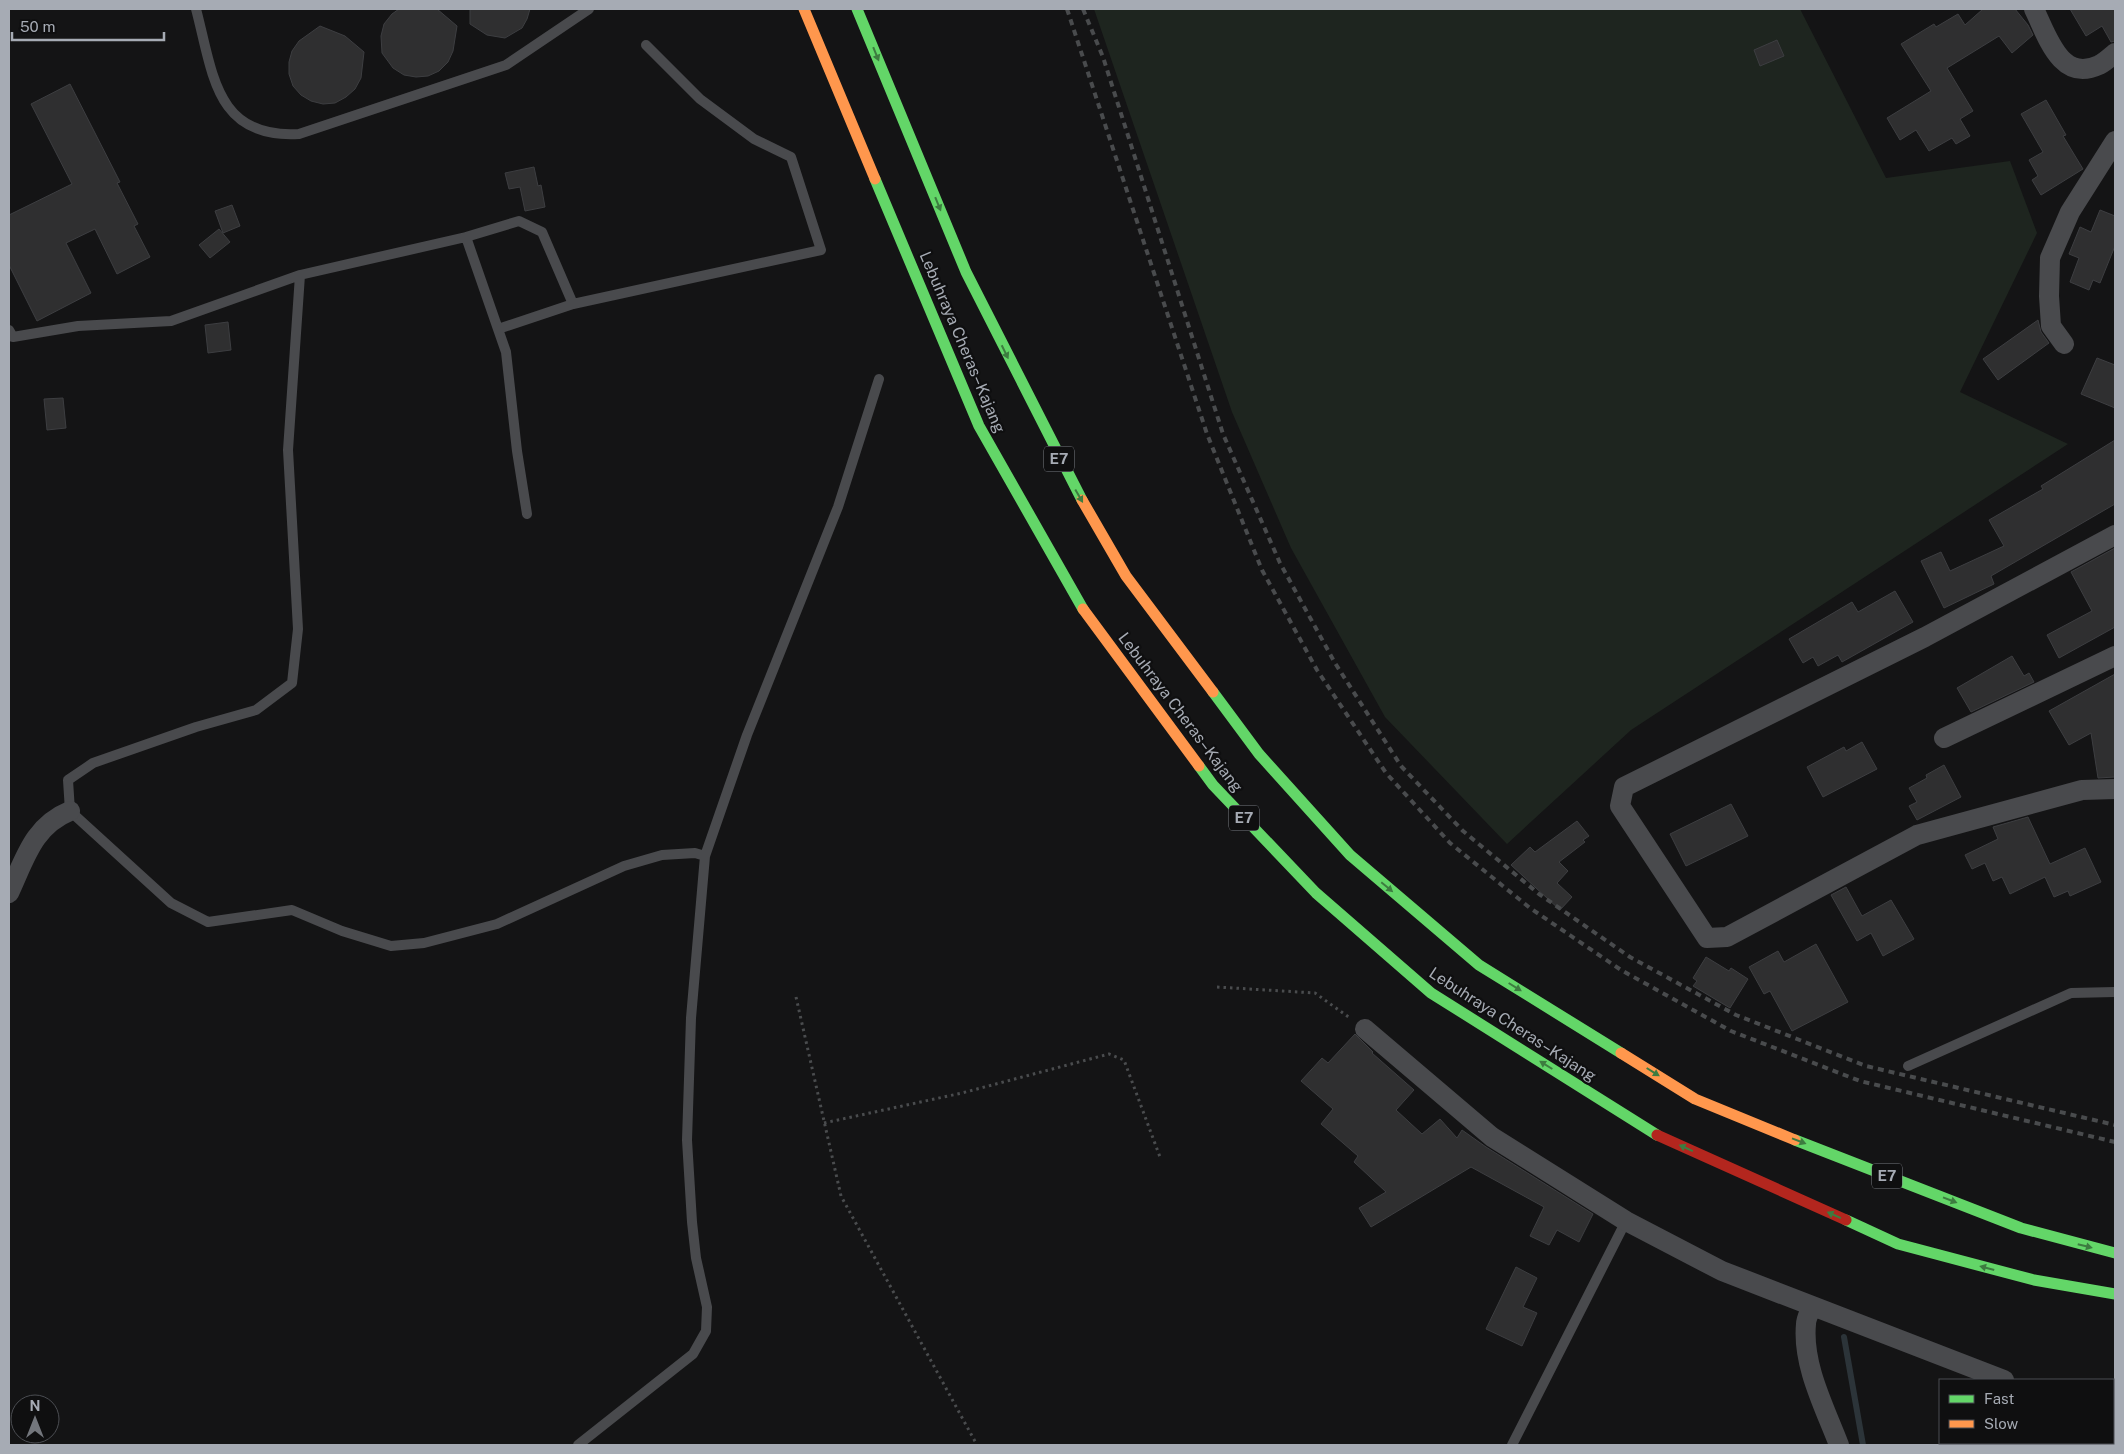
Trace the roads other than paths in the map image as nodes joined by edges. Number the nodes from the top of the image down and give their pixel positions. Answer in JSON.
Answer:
{"nodes":[{"id":1,"x":196,"y":9,"type":"edge"},
{"id":2,"x":589,"y":9,"type":"edge"},
{"id":3,"x":804,"y":9,"type":"edge"},
{"id":4,"x":857,"y":9,"type":"edge"},
{"id":5,"x":2034,"y":9,"type":"edge"},
{"id":6,"x":646,"y":45,"type":"dead end"},
{"id":7,"x":2115,"y":53,"type":"edge"},
{"id":8,"x":2115,"y":141,"type":"edge"},
{"id":9,"x":466,"y":237,"type":"junction"},
{"id":10,"x":300,"y":275,"type":"junction"},
{"id":11,"x":573,"y":304,"type":"junction"},
{"id":12,"x":498,"y":329,"type":"junction"},
{"id":13,"x":10,"y":335,"type":"edge"},
{"id":14,"x":2064,"y":344,"type":"dead end"},
{"id":15,"x":879,"y":379,"type":"dead end"},
{"id":16,"x":527,"y":514,"type":"dead end"},
{"id":17,"x":2115,"y":535,"type":"edge"},
{"id":18,"x":2115,"y":656,"type":"edge"},
{"id":19,"x":1944,"y":738,"type":"dead end"},
{"id":20,"x":2115,"y":789,"type":"edge"},
{"id":21,"x":70,"y":811,"type":"junction"},
{"id":22,"x":705,"y":856,"type":"junction"},
{"id":23,"x":9,"y":893,"type":"edge"},
{"id":24,"x":2115,"y":992,"type":"edge"},
{"id":25,"x":1365,"y":1029,"type":"road end"},
{"id":26,"x":1908,"y":1066,"type":"dead end"},
{"id":27,"x":1626,"y":1221,"type":"junction"},
{"id":28,"x":2021,"y":1228,"type":"junction"},
{"id":29,"x":2078,"y":1231,"type":"dead end"},
{"id":30,"x":2115,"y":1253,"type":"edge"},
{"id":31,"x":2034,"y":1280,"type":"junction"},
{"id":32,"x":2115,"y":1294,"type":"edge"},
{"id":33,"x":2115,"y":1303,"type":"edge"},
{"id":34,"x":1812,"y":1306,"type":"junction"},
{"id":35,"x":2001,"y":1379,"type":"edge"},
{"id":36,"x":578,"y":1445,"type":"edge"},
{"id":37,"x":1512,"y":1445,"type":"edge"},
{"id":38,"x":1839,"y":1445,"type":"edge"}],
"edges":[{"from":1,"to":2,"type":"lane"},
{"from":31,"to":3,"type":"highway","name":"Lebuhraya Cheras–Kajang","number":"E7","one_way":true},
{"from":4,"to":28,"type":"highway","name":"Lebuhraya Cheras–Kajang","number":"E7","one_way":true},
{"from":5,"to":7,"type":"street"},
{"from":6,"to":11,"type":"lane"},
{"from":8,"to":14,"type":"street"},
{"from":9,"to":10,"type":"lane"},
{"from":9,"to":11,"type":"lane"},
{"from":9,"to":12,"type":"lane"},
{"from":10,"to":13,"type":"lane"},
{"from":10,"to":21,"type":"lane"},
{"from":11,"to":12,"type":"lane"},
{"from":12,"to":16,"type":"lane"},
{"from":15,"to":22,"type":"lane"},
{"from":17,"to":20,"type":"street"},
{"from":18,"to":19,"type":"street"},
{"from":21,"to":22,"type":"lane"},
{"from":21,"to":23,"type":"street"},
{"from":22,"to":36,"type":"lane"},
{"from":24,"to":26,"type":"lane"},
{"from":25,"to":27,"type":"street"},
{"from":27,"to":34,"type":"street"},
{"from":27,"to":37,"type":"lane"},
{"from":28,"to":29,"type":"highway"},
{"from":28,"to":30,"type":"highway","name":"Lebuhraya Cheras–Kajang","number":"E7","one_way":true},
{"from":31,"to":32,"type":"highway","name":"Lebuhraya Cheras–Kajang","number":"E7"},
{"from":31,"to":33,"type":"highway"},
{"from":34,"to":35,"type":"street"},
{"from":34,"to":38,"type":"street"}]}
